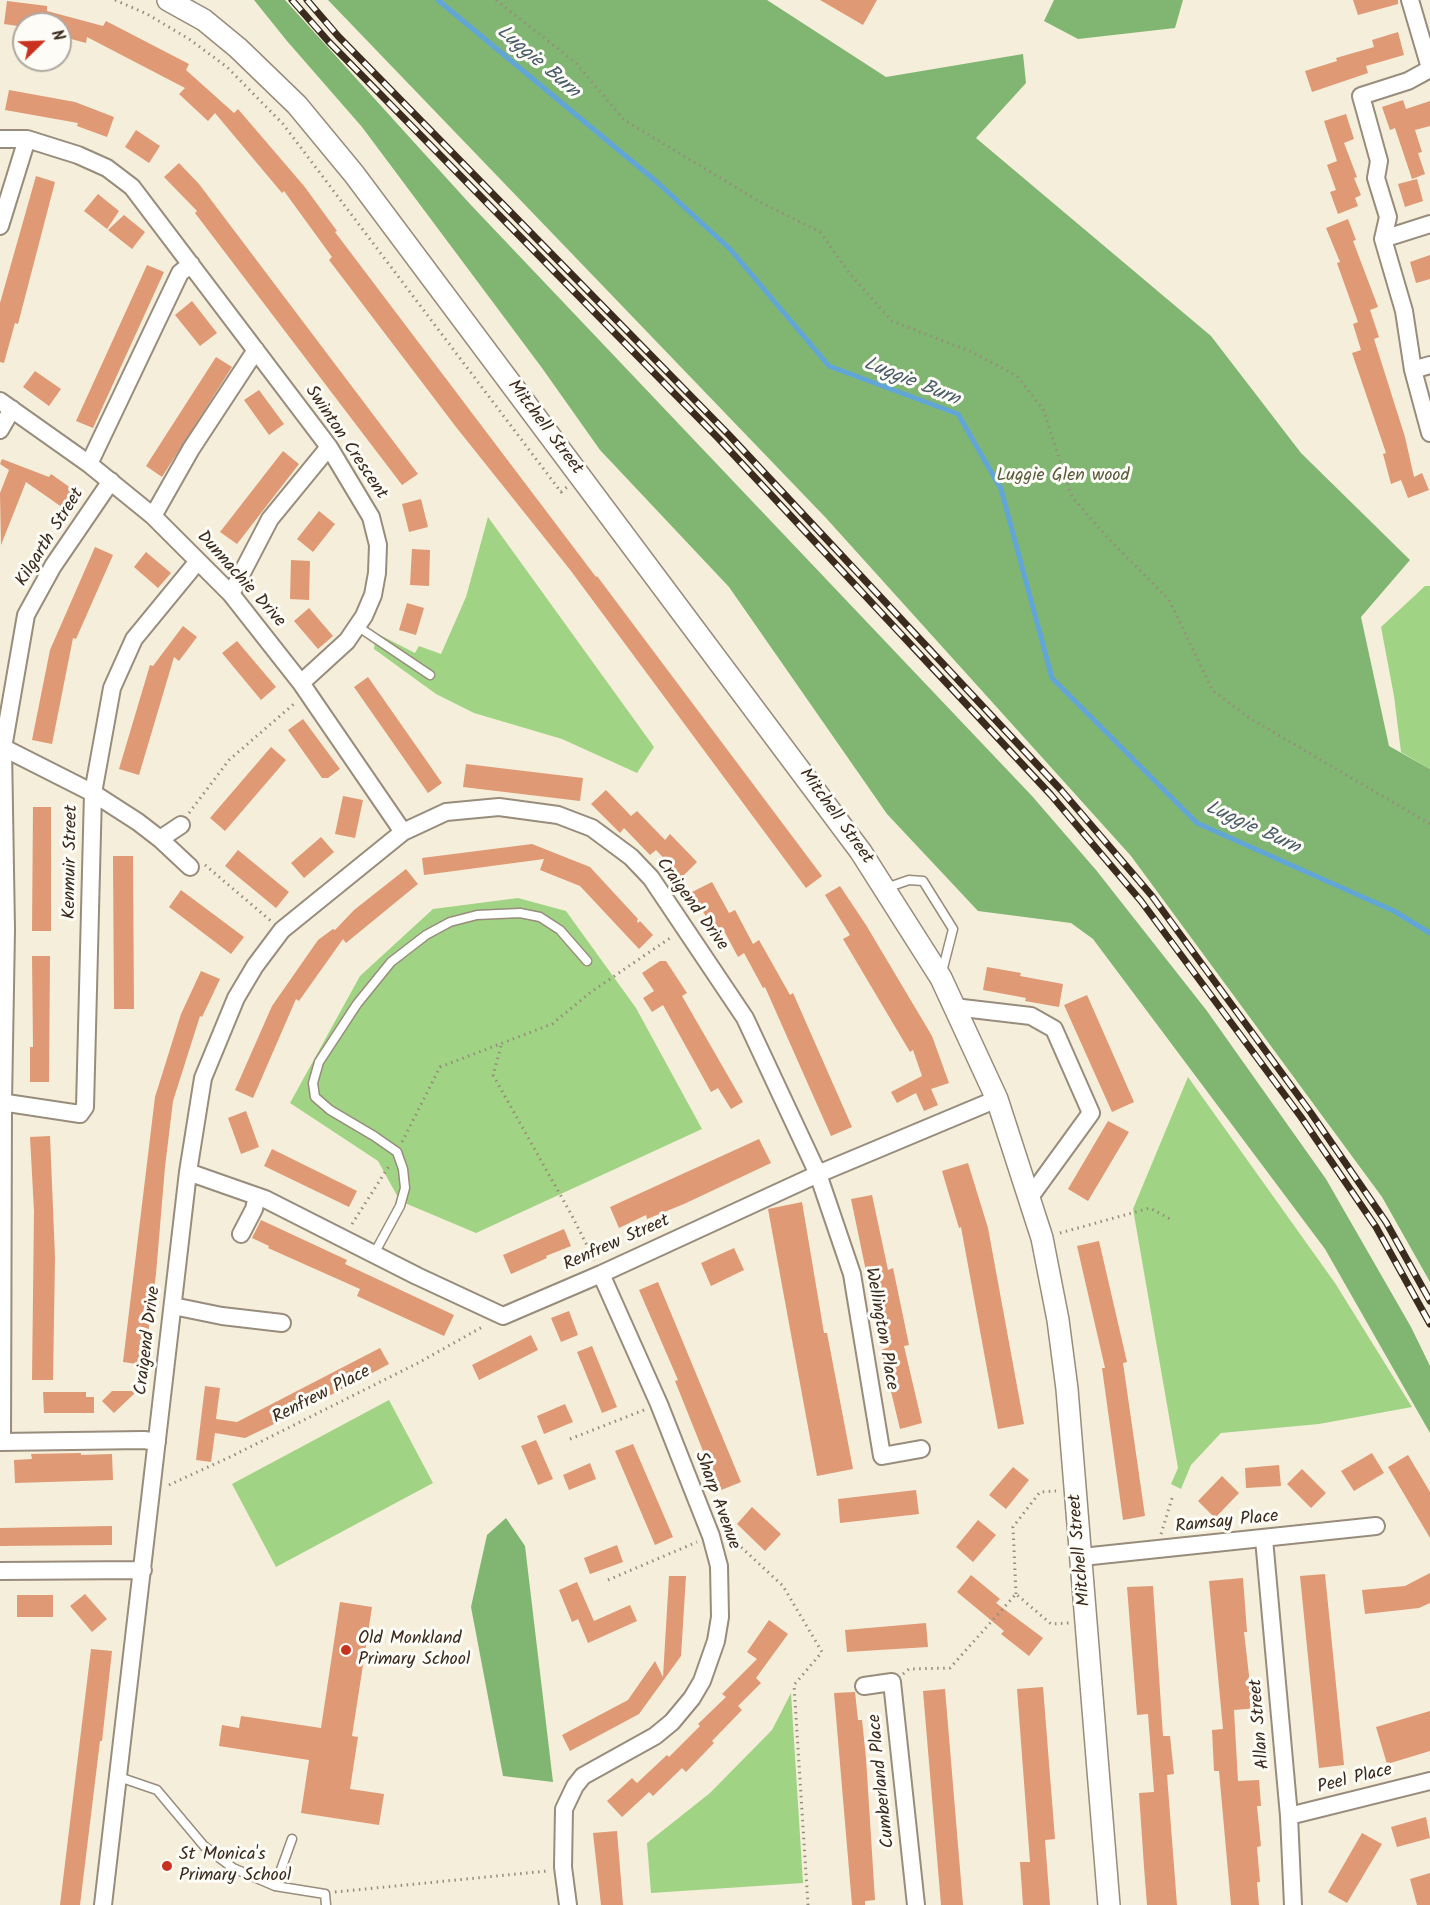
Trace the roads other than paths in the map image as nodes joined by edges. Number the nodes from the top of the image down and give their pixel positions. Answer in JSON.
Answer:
{"nodes":[{"id":1,"x":168,"y":0,"type":"edge"},
{"id":2,"x":1410,"y":0,"type":"edge"},
{"id":3,"x":1430,"y":69,"type":"edge"},
{"id":4,"x":0,"y":139,"type":"edge"},
{"id":5,"x":27,"y":139,"type":"junction"},
{"id":6,"x":1430,"y":224,"type":"edge"},
{"id":7,"x":0,"y":226,"type":"edge"},
{"id":8,"x":1383,"y":238,"type":"junction"},
{"id":9,"x":191,"y":264,"type":"junction"},
{"id":10,"x":256,"y":350,"type":"junction"},
{"id":11,"x":1430,"y":365,"type":"edge"},
{"id":12,"x":1413,"y":370,"type":"junction"},
{"id":13,"x":6,"y":405,"type":"edge"},
{"id":14,"x":0,"y":430,"type":"edge"},
{"id":15,"x":1430,"y":433,"type":"edge"},
{"id":16,"x":328,"y":447,"type":"junction"},
{"id":17,"x":89,"y":464,"type":"junction"},
{"id":18,"x":111,"y":481,"type":"junction"},
{"id":19,"x":153,"y":516,"type":"junction"},
{"id":20,"x":198,"y":561,"type":"junction"},
{"id":21,"x":231,"y":594,"type":"junction"},
{"id":22,"x":357,"y":626,"type":"junction"},
{"id":23,"x":430,"y":675,"type":"dead end"},
{"id":24,"x":304,"y":688,"type":"junction"},
{"id":25,"x":2,"y":747,"type":"edge"},
{"id":26,"x":93,"y":793,"type":"junction"},
{"id":27,"x":181,"y":825,"type":"road end"},
{"id":28,"x":403,"y":832,"type":"junction"},
{"id":29,"x":160,"y":839,"type":"junction"},
{"id":30,"x":190,"y":867,"type":"road end"},
{"id":31,"x":886,"y":888,"type":"junction"},
{"id":32,"x":587,"y":961,"type":"dead end"},
{"id":33,"x":941,"y":978,"type":"junction"},
{"id":34,"x":954,"y":1007,"type":"junction"},
{"id":35,"x":997,"y":1099,"type":"junction"},
{"id":36,"x":2,"y":1102,"type":"edge"},
{"id":37,"x":188,"y":1172,"type":"junction"},
{"id":38,"x":818,"y":1174,"type":"junction"},
{"id":39,"x":257,"y":1196,"type":"junction"},
{"id":40,"x":1030,"y":1197,"type":"junction"},
{"id":41,"x":241,"y":1234,"type":"dead end"},
{"id":42,"x":374,"y":1254,"type":"junction"},
{"id":43,"x":601,"y":1274,"type":"junction"},
{"id":44,"x":173,"y":1306,"type":"junction"},
{"id":45,"x":282,"y":1323,"type":"dead end"},
{"id":46,"x":1,"y":1442,"type":"edge"},
{"id":47,"x":157,"y":1442,"type":"junction"},
{"id":48,"x":921,"y":1449,"type":"dead end"},
{"id":49,"x":1376,"y":1526,"type":"dead end"},
{"id":50,"x":1264,"y":1539,"type":"junction"},
{"id":51,"x":1082,"y":1557,"type":"junction"},
{"id":52,"x":143,"y":1570,"type":"junction"},
{"id":53,"x":0,"y":1571,"type":"edge"},
{"id":54,"x":864,"y":1686,"type":"dead end"},
{"id":55,"x":119,"y":1777,"type":"junction"},
{"id":56,"x":1430,"y":1781,"type":"edge"},
{"id":57,"x":1289,"y":1816,"type":"junction"},
{"id":58,"x":292,"y":1839,"type":"dead end"},
{"id":59,"x":275,"y":1886,"type":"junction"},
{"id":60,"x":104,"y":1905,"type":"edge"},
{"id":61,"x":326,"y":1905,"type":"edge"},
{"id":62,"x":568,"y":1905,"type":"edge"},
{"id":63,"x":916,"y":1905,"type":"edge"},
{"id":64,"x":1109,"y":1905,"type":"edge"},
{"id":65,"x":1293,"y":1905,"type":"edge"}],
"edges":[{"from":1,"to":31,"type":"street","name":"Mitchell Street"},
{"from":2,"to":3,"type":"street"},
{"from":3,"to":8,"type":"street"},
{"from":4,"to":5,"type":"street","name":"Swinton Crescent"},
{"from":5,"to":7,"type":"street"},
{"from":5,"to":9,"type":"street","name":"Swinton Crescent"},
{"from":6,"to":8,"type":"street"},
{"from":8,"to":12,"type":"street"},
{"from":9,"to":10,"type":"street","name":"Swinton Crescent"},
{"from":9,"to":17,"type":"street"},
{"from":10,"to":16,"type":"street","name":"Swinton Crescent"},
{"from":10,"to":19,"type":"street"},
{"from":11,"to":12,"type":"street"},
{"from":12,"to":15,"type":"street"},
{"from":13,"to":14,"type":"street"},
{"from":13,"to":17,"type":"street","name":"Dunnachie Drive"},
{"from":16,"to":21,"type":"street"},
{"from":16,"to":22,"type":"street","name":"Swinton Crescent"},
{"from":17,"to":18,"type":"street","name":"Dunnachie Drive"},
{"from":18,"to":19,"type":"street","name":"Dunnachie Drive"},
{"from":18,"to":25,"type":"street","name":"Kilgarth Street"},
{"from":19,"to":20,"type":"street","name":"Dunnachie Drive"},
{"from":20,"to":21,"type":"street","name":"Dunnachie Drive"},
{"from":20,"to":26,"type":"street","name":"Kenmuir Street"},
{"from":21,"to":24,"type":"street","name":"Dunnachie Drive"},
{"from":22,"to":23,"type":"lane"},
{"from":22,"to":24,"type":"street","name":"Swinton Crescent"},
{"from":24,"to":28,"type":"street","name":"Dunnachie Drive"},
{"from":25,"to":26,"type":"street"},
{"from":25,"to":36,"type":"street","name":"Kilgarth Street"},
{"from":26,"to":29,"type":"street"},
{"from":26,"to":36,"type":"street","name":"Kenmuir Street"},
{"from":27,"to":29,"type":"street"},
{"from":28,"to":37,"type":"street","name":"Craigend Drive"},
{"from":28,"to":38,"type":"street","name":"Craigend Drive"},
{"from":29,"to":30,"type":"street"},
{"from":31,"to":33,"type":"street","name":"Mitchell Street"},
{"from":31,"to":33,"type":"lane"},
{"from":32,"to":42,"type":"lane"},
{"from":33,"to":34,"type":"street","name":"Mitchell Street"},
{"from":34,"to":35,"type":"street","name":"Mitchell Street"},
{"from":34,"to":40,"type":"street"},
{"from":35,"to":38,"type":"street","name":"Renfrew Street"},
{"from":35,"to":40,"type":"street","name":"Mitchell Street"},
{"from":36,"to":46,"type":"street","name":"Kilgarth Street"},
{"from":37,"to":39,"type":"street"},
{"from":37,"to":44,"type":"street","name":"Craigend Drive"},
{"from":38,"to":43,"type":"street","name":"Renfrew Street"},
{"from":38,"to":48,"type":"street","name":"Wellington Place"},
{"from":39,"to":41,"type":"street"},
{"from":39,"to":42,"type":"street"},
{"from":40,"to":51,"type":"street","name":"Mitchell Street"},
{"from":42,"to":43,"type":"street","name":"Renfrew Street"},
{"from":43,"to":62,"type":"street","name":"Sharp Avenue"},
{"from":44,"to":45,"type":"street"},
{"from":44,"to":47,"type":"street","name":"Craigend Drive"},
{"from":46,"to":47,"type":"street"},
{"from":47,"to":52,"type":"street","name":"Craigend Drive"},
{"from":49,"to":50,"type":"street","name":"Ramsay Place"},
{"from":50,"to":51,"type":"street","name":"Ramsay Place"},
{"from":50,"to":57,"type":"street","name":"Allan Street"},
{"from":51,"to":64,"type":"street","name":"Mitchell Street"},
{"from":52,"to":53,"type":"street"},
{"from":52,"to":55,"type":"street","name":"Craigend Drive"},
{"from":54,"to":63,"type":"street","name":"Cumberland Place"},
{"from":55,"to":59,"type":"lane"},
{"from":55,"to":60,"type":"street","name":"Craigend Drive"},
{"from":56,"to":57,"type":"street","name":"Peel Place"},
{"from":57,"to":65,"type":"street","name":"Allan Street"},
{"from":58,"to":59,"type":"lane"},
{"from":59,"to":61,"type":"lane"}]}
